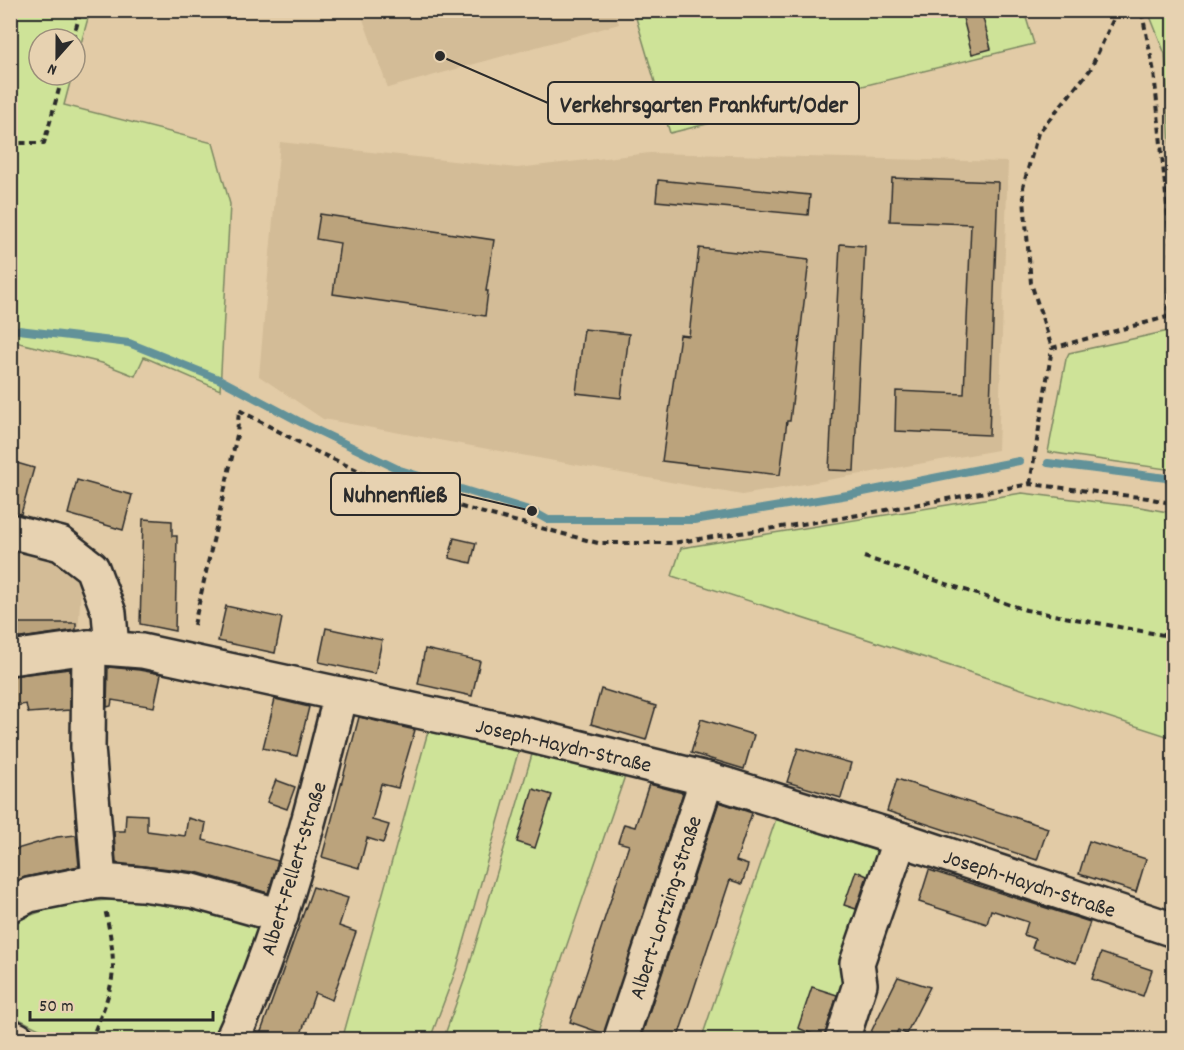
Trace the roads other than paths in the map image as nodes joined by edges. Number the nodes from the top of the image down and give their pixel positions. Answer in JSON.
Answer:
{"nodes":[{"id":1,"x":10,"y":531,"type":"edge"},
{"id":2,"x":101,"y":647,"type":"junction"},
{"id":3,"x":10,"y":658,"type":"edge"},
{"id":4,"x":341,"y":693,"type":"junction"},
{"id":5,"x":707,"y":778,"type":"junction"},
{"id":6,"x":900,"y":840,"type":"junction"},
{"id":7,"x":99,"y":881,"type":"junction"},
{"id":8,"x":10,"y":905,"type":"edge"},
{"id":9,"x":281,"y":916,"type":"junction"},
{"id":10,"x":1173,"y":930,"type":"edge"},
{"id":11,"x":622,"y":1035,"type":"dead end"},
{"id":12,"x":10,"y":1036,"type":"edge"},
{"id":13,"x":18,"y":1040,"type":"edge"},
{"id":14,"x":232,"y":1040,"type":"edge"},
{"id":15,"x":842,"y":1040,"type":"edge"}],
"edges":[{"from":1,"to":2,"type":"street"},
{"from":2,"to":3,"type":"street","name":"Joseph-Haydn-Straße"},
{"from":2,"to":4,"type":"street","name":"Joseph-Haydn-Straße"},
{"from":2,"to":7,"type":"street"},
{"from":4,"to":5,"type":"street","name":"Joseph-Haydn-Straße"},
{"from":4,"to":9,"type":"street","name":"Albert-Fellert-Straße"},
{"from":5,"to":6,"type":"street","name":"Joseph-Haydn-Straße"},
{"from":5,"to":11,"type":"street","name":"Albert-Lortzing-Straße"},
{"from":6,"to":10,"type":"street","name":"Joseph-Haydn-Straße"},
{"from":6,"to":15,"type":"street"},
{"from":7,"to":8,"type":"street"},
{"from":7,"to":9,"type":"street"},
{"from":9,"to":14,"type":"street","name":"Albert-Fellert-Straße"},
{"from":12,"to":13,"type":"street"}]}
